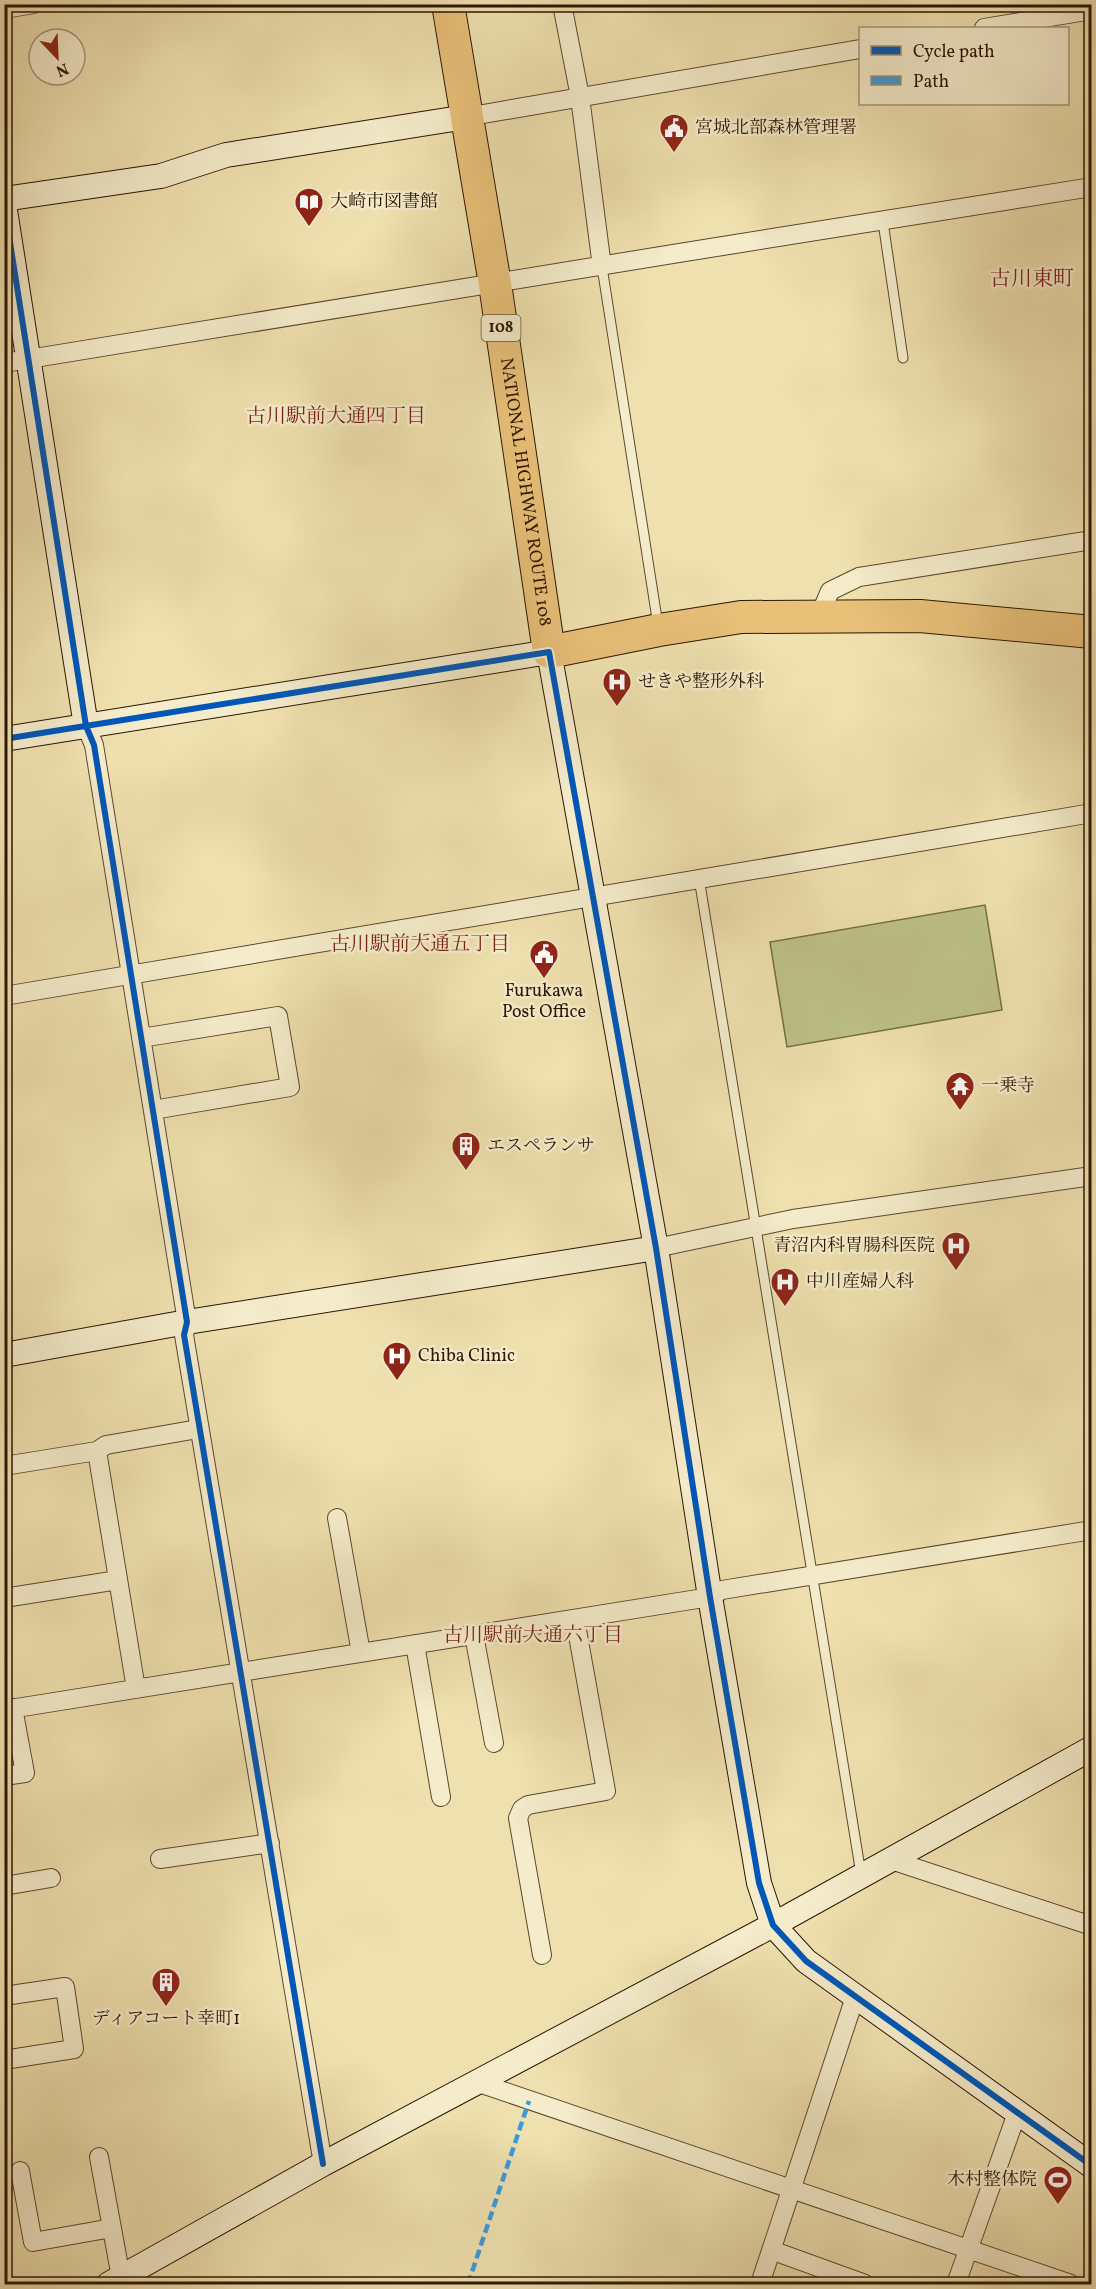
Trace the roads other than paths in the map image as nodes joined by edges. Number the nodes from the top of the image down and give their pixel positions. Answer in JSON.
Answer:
{"nodes":[{"id":1,"x":34,"y":4,"type":"edge"},
{"id":2,"x":448,"y":4,"type":"edge"},
{"id":3,"x":562,"y":4,"type":"edge"},
{"id":4,"x":4,"y":9,"type":"edge"},
{"id":5,"x":1092,"y":10,"type":"edge"},
{"id":6,"x":990,"y":27,"type":"edge"},
{"id":7,"x":859,"y":49,"type":"edge"},
{"id":8,"x":579,"y":97,"type":"junction"},
{"id":9,"x":466,"y":117,"type":"junction"},
{"id":10,"x":1092,"y":187,"type":"edge"},
{"id":11,"x":4,"y":199,"type":"edge"},
{"id":12,"x":4,"y":204,"type":"edge"},
{"id":13,"x":883,"y":222,"type":"junction"},
{"id":14,"x":602,"y":267,"type":"junction"},
{"id":15,"x":495,"y":284,"type":"junction"},
{"id":16,"x":30,"y":358,"type":"junction"},
{"id":17,"x":903,"y":358,"type":"dead end"},
{"id":18,"x":4,"y":363,"type":"edge"},
{"id":19,"x":1092,"y":540,"type":"edge"},
{"id":20,"x":819,"y":617,"type":"junction"},
{"id":21,"x":659,"y":630,"type":"junction"},
{"id":22,"x":1092,"y":632,"type":"edge"},
{"id":23,"x":549,"y":652,"type":"junction"},
{"id":24,"x":86,"y":726,"type":"junction"},
{"id":25,"x":4,"y":739,"type":"edge"},
{"id":26,"x":1092,"y":813,"type":"edge"},
{"id":27,"x":699,"y":878,"type":"junction"},
{"id":28,"x":592,"y":896,"type":"junction"},
{"id":29,"x":131,"y":974,"type":"junction"},
{"id":30,"x":4,"y":996,"type":"edge"},
{"id":31,"x":141,"y":1038,"type":"junction"},
{"id":32,"x":153,"y":1110,"type":"junction"},
{"id":33,"x":1092,"y":1176,"type":"edge"},
{"id":34,"x":756,"y":1227,"type":"junction"},
{"id":35,"x":656,"y":1248,"type":"junction"},
{"id":36,"x":187,"y":1322,"type":"junction"},
{"id":37,"x":4,"y":1354,"type":"edge"},
{"id":38,"x":198,"y":1429,"type":"junction"},
{"id":39,"x":97,"y":1451,"type":"junction"},
{"id":40,"x":4,"y":1466,"type":"edge"},
{"id":41,"x":337,"y":1518,"type":"dead end"},
{"id":42,"x":1092,"y":1530,"type":"edge"},
{"id":43,"x":812,"y":1574,"type":"junction"},
{"id":44,"x":118,"y":1580,"type":"junction"},
{"id":45,"x":710,"y":1597,"type":"junction"},
{"id":46,"x":4,"y":1598,"type":"edge"},
{"id":47,"x":575,"y":1619,"type":"junction"},
{"id":48,"x":474,"y":1635,"type":"junction"},
{"id":49,"x":415,"y":1644,"type":"junction"},
{"id":50,"x":361,"y":1653,"type":"junction"},
{"id":51,"x":241,"y":1672,"type":"junction"},
{"id":52,"x":136,"y":1689,"type":"junction"},
{"id":53,"x":9,"y":1709,"type":"edge"},
{"id":54,"x":494,"y":1743,"type":"dead end"},
{"id":55,"x":1092,"y":1748,"type":"edge"},
{"id":56,"x":4,"y":1776,"type":"edge"},
{"id":57,"x":441,"y":1797,"type":"dead end"},
{"id":58,"x":270,"y":1843,"type":"junction"},
{"id":59,"x":160,"y":1859,"type":"dead end"},
{"id":60,"x":891,"y":1860,"type":"junction"},
{"id":61,"x":862,"y":1876,"type":"junction"},
{"id":62,"x":51,"y":1878,"type":"dead end"},
{"id":63,"x":4,"y":1886,"type":"edge"},
{"id":64,"x":773,"y":1925,"type":"junction"},
{"id":65,"x":1092,"y":1926,"type":"edge"},
{"id":66,"x":542,"y":1955,"type":"dead end"},
{"id":67,"x":4,"y":1996,"type":"edge"},
{"id":68,"x":855,"y":1997,"type":"junction"},
{"id":69,"x":4,"y":2060,"type":"edge"},
{"id":70,"x":476,"y":2082,"type":"junction"},
{"id":71,"x":1017,"y":2113,"type":"junction"},
{"id":72,"x":99,"y":2157,"type":"dead end"},
{"id":73,"x":324,"y":2164,"type":"junction"},
{"id":74,"x":1092,"y":2166,"type":"edge"},
{"id":75,"x":20,"y":2171,"type":"dead end"},
{"id":76,"x":791,"y":2189,"type":"junction"},
{"id":77,"x":112,"y":2228,"type":"junction"},
{"id":78,"x":771,"y":2250,"type":"junction"},
{"id":79,"x":968,"y":2250,"type":"junction"},
{"id":80,"x":115,"y":2281,"type":"edge"},
{"id":81,"x":1061,"y":2283,"type":"edge"},
{"id":82,"x":759,"y":2284,"type":"edge"},
{"id":83,"x":865,"y":2284,"type":"edge"},
{"id":84,"x":956,"y":2284,"type":"edge"}],
"edges":[{"from":1,"to":4,"type":"street"},
{"from":2,"to":9,"type":"highway","name":"NATIONAL HIGHWAY ROUTE 108","number":"108"},
{"from":3,"to":8,"type":"street"},
{"from":5,"to":6,"type":"street"},
{"from":7,"to":8,"type":"street"},
{"from":8,"to":9,"type":"street"},
{"from":8,"to":14,"type":"street"},
{"from":9,"to":11,"type":"street"},
{"from":9,"to":15,"type":"highway","name":"NATIONAL HIGHWAY ROUTE 108","number":"108"},
{"from":10,"to":13,"type":"street"},
{"from":12,"to":16,"type":"street"},
{"from":13,"to":14,"type":"street"},
{"from":13,"to":17,"type":"lane"},
{"from":14,"to":15,"type":"street"},
{"from":14,"to":21,"type":"lane"},
{"from":15,"to":16,"type":"street"},
{"from":15,"to":23,"type":"highway","name":"NATIONAL HIGHWAY ROUTE 108","number":"108"},
{"from":16,"to":18,"type":"street"},
{"from":16,"to":24,"type":"street"},
{"from":19,"to":20,"type":"street"},
{"from":20,"to":21,"type":"highway","name":"NATIONAL HIGHWAY ROUTE 108"},
{"from":20,"to":22,"type":"highway","name":"NATIONAL HIGHWAY ROUTE 108"},
{"from":21,"to":23,"type":"highway","name":"NATIONAL HIGHWAY ROUTE 108"},
{"from":23,"to":24,"type":"street"},
{"from":23,"to":28,"type":"street"},
{"from":24,"to":25,"type":"street"},
{"from":24,"to":29,"type":"street"},
{"from":26,"to":27,"type":"street"},
{"from":27,"to":28,"type":"street"},
{"from":27,"to":34,"type":"lane"},
{"from":28,"to":29,"type":"street"},
{"from":28,"to":35,"type":"street"},
{"from":29,"to":30,"type":"street"},
{"from":29,"to":31,"type":"street"},
{"from":31,"to":32,"type":"street"},
{"from":31,"to":32,"type":"street"},
{"from":32,"to":36,"type":"street"},
{"from":33,"to":34,"type":"street"},
{"from":34,"to":35,"type":"street"},
{"from":34,"to":43,"type":"lane"},
{"from":35,"to":36,"type":"street"},
{"from":35,"to":45,"type":"street"},
{"from":36,"to":37,"type":"street"},
{"from":36,"to":38,"type":"street"},
{"from":38,"to":39,"type":"street"},
{"from":38,"to":51,"type":"street"},
{"from":39,"to":40,"type":"street"},
{"from":39,"to":44,"type":"street"},
{"from":41,"to":50,"type":"street"},
{"from":42,"to":43,"type":"street"},
{"from":43,"to":45,"type":"street"},
{"from":43,"to":61,"type":"lane"},
{"from":44,"to":46,"type":"street"},
{"from":44,"to":52,"type":"street"},
{"from":45,"to":47,"type":"street"},
{"from":45,"to":64,"type":"street"},
{"from":47,"to":48,"type":"street"},
{"from":47,"to":66,"type":"street"},
{"from":48,"to":49,"type":"street"},
{"from":48,"to":54,"type":"street"},
{"from":49,"to":50,"type":"street"},
{"from":49,"to":57,"type":"street"},
{"from":50,"to":51,"type":"street"},
{"from":51,"to":52,"type":"street"},
{"from":51,"to":58,"type":"street"},
{"from":52,"to":53,"type":"street"},
{"from":53,"to":56,"type":"street"},
{"from":55,"to":60,"type":"street"},
{"from":58,"to":59,"type":"street"},
{"from":58,"to":73,"type":"street"},
{"from":60,"to":61,"type":"street"},
{"from":60,"to":65,"type":"street"},
{"from":61,"to":64,"type":"street"},
{"from":62,"to":63,"type":"street"},
{"from":64,"to":68,"type":"street"},
{"from":64,"to":70,"type":"street"},
{"from":67,"to":69,"type":"street"},
{"from":68,"to":71,"type":"street"},
{"from":68,"to":76,"type":"street"},
{"from":70,"to":73,"type":"street"},
{"from":70,"to":76,"type":"street"},
{"from":71,"to":74,"type":"street"},
{"from":71,"to":79,"type":"street"},
{"from":72,"to":77,"type":"street"},
{"from":73,"to":80,"type":"street"},
{"from":75,"to":77,"type":"street"},
{"from":76,"to":78,"type":"street"},
{"from":76,"to":79,"type":"street"},
{"from":77,"to":80,"type":"street"},
{"from":78,"to":82,"type":"street"},
{"from":78,"to":83,"type":"street"},
{"from":79,"to":81,"type":"street"},
{"from":79,"to":84,"type":"street"}]}
